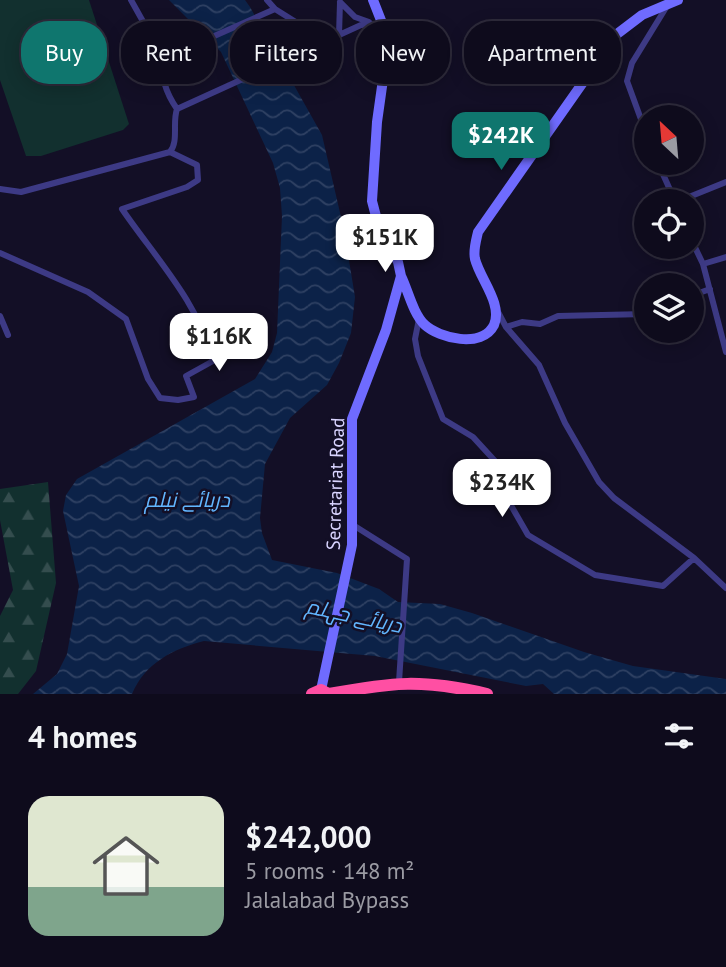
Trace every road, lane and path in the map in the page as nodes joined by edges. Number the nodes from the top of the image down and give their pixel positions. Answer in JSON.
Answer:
{"nodes":[{"id":1,"x":131,"y":0,"type":"edge"},
{"id":2,"x":267,"y":0,"type":"edge"},
{"id":3,"x":373,"y":0,"type":"edge"},
{"id":4,"x":678,"y":0,"type":"edge"},
{"id":5,"x":340,"y":1,"type":"edge"},
{"id":6,"x":667,"y":5,"type":"junction"},
{"id":7,"x":274,"y":10,"type":"junction"},
{"id":8,"x":143,"y":21,"type":"edge"},
{"id":9,"x":292,"y":21,"type":"edge"},
{"id":10,"x":339,"y":21,"type":"edge"},
{"id":11,"x":366,"y":21,"type":"edge"},
{"id":12,"x":381,"y":21,"type":"edge"},
{"id":13,"x":216,"y":35,"type":"edge"},
{"id":14,"x":166,"y":84,"type":"edge"},
{"id":15,"x":231,"y":84,"type":"edge"},
{"id":16,"x":382,"y":84,"type":"edge"},
{"id":17,"x":636,"y":105,"type":"edge"},
{"id":18,"x":177,"y":109,"type":"junction"},
{"id":19,"x":170,"y":152,"type":"junction"},
{"id":20,"x":726,"y":182,"type":"edge"},
{"id":21,"x":0,"y":189,"type":"edge"},
{"id":22,"x":704,"y":191,"type":"edge"},
{"id":23,"x":0,"y":253,"type":"edge"},
{"id":24,"x":726,"y":257,"type":"edge"},
{"id":25,"x":701,"y":259,"type":"edge"},
{"id":26,"x":703,"y":264,"type":"junction"},
{"id":27,"x":401,"y":275,"type":"junction"},
{"id":28,"x":710,"y":289,"type":"junction"},
{"id":29,"x":704,"y":291,"type":"edge"},
{"id":30,"x":496,"y":308,"type":"junction"},
{"id":31,"x":634,"y":314,"type":"edge"},
{"id":32,"x":0,"y":316,"type":"edge"},
{"id":33,"x":419,"y":317,"type":"junction"},
{"id":34,"x":506,"y":327,"type":"junction"},
{"id":35,"x":8,"y":335,"type":"dead end"},
{"id":36,"x":724,"y":337,"type":"edge"},
{"id":37,"x":726,"y":352,"type":"edge"},
{"id":38,"x":353,"y":525,"type":"junction"},
{"id":39,"x":694,"y":558,"type":"junction"},
{"id":40,"x":726,"y":588,"type":"edge"},
{"id":41,"x":400,"y":682,"type":"junction"},
{"id":42,"x":355,"y":689,"type":"junction"},
{"id":43,"x":322,"y":691,"type":"edge"},
{"id":44,"x":378,"y":694,"type":"edge"},
{"id":45,"x":487,"y":694,"type":"edge"}],
"edges":[{"from":1,"to":8,"type":"street"},
{"from":2,"to":7,"type":"street"},
{"from":3,"to":12,"type":"main road"},
{"from":4,"to":6,"type":"main road"},
{"from":5,"to":10,"type":"street"},
{"from":5,"to":11,"type":"street"},
{"from":6,"to":17,"type":"street"},
{"from":6,"to":30,"type":"main road"},
{"from":7,"to":9,"type":"street"},
{"from":7,"to":13,"type":"street"},
{"from":14,"to":18,"type":"street"},
{"from":15,"to":18,"type":"street"},
{"from":16,"to":27,"type":"main road"},
{"from":18,"to":19,"type":"street"},
{"from":19,"to":21,"type":"street"},
{"from":19,"to":23,"type":"street"},
{"from":20,"to":22,"type":"street"},
{"from":24,"to":26,"type":"street"},
{"from":25,"to":26,"type":"street"},
{"from":26,"to":28,"type":"street"},
{"from":27,"to":33,"type":"main road"},
{"from":27,"to":38,"type":"main road","name":"Secretariat Road"},
{"from":28,"to":29,"type":"street"},
{"from":28,"to":36,"type":"street"},
{"from":30,"to":33,"type":"main road"},
{"from":30,"to":34,"type":"street"},
{"from":31,"to":34,"type":"street"},
{"from":32,"to":35,"type":"street"},
{"from":33,"to":39,"type":"street"},
{"from":34,"to":39,"type":"street"},
{"from":36,"to":37,"type":"street"},
{"from":38,"to":41,"type":"street"},
{"from":38,"to":43,"type":"main road","name":"Secretariat Road"},
{"from":39,"to":40,"type":"street"},
{"from":41,"to":42,"type":"highway"},
{"from":41,"to":45,"type":"highway"},
{"from":42,"to":43,"type":"highway"},
{"from":42,"to":44,"type":"street"}]}
